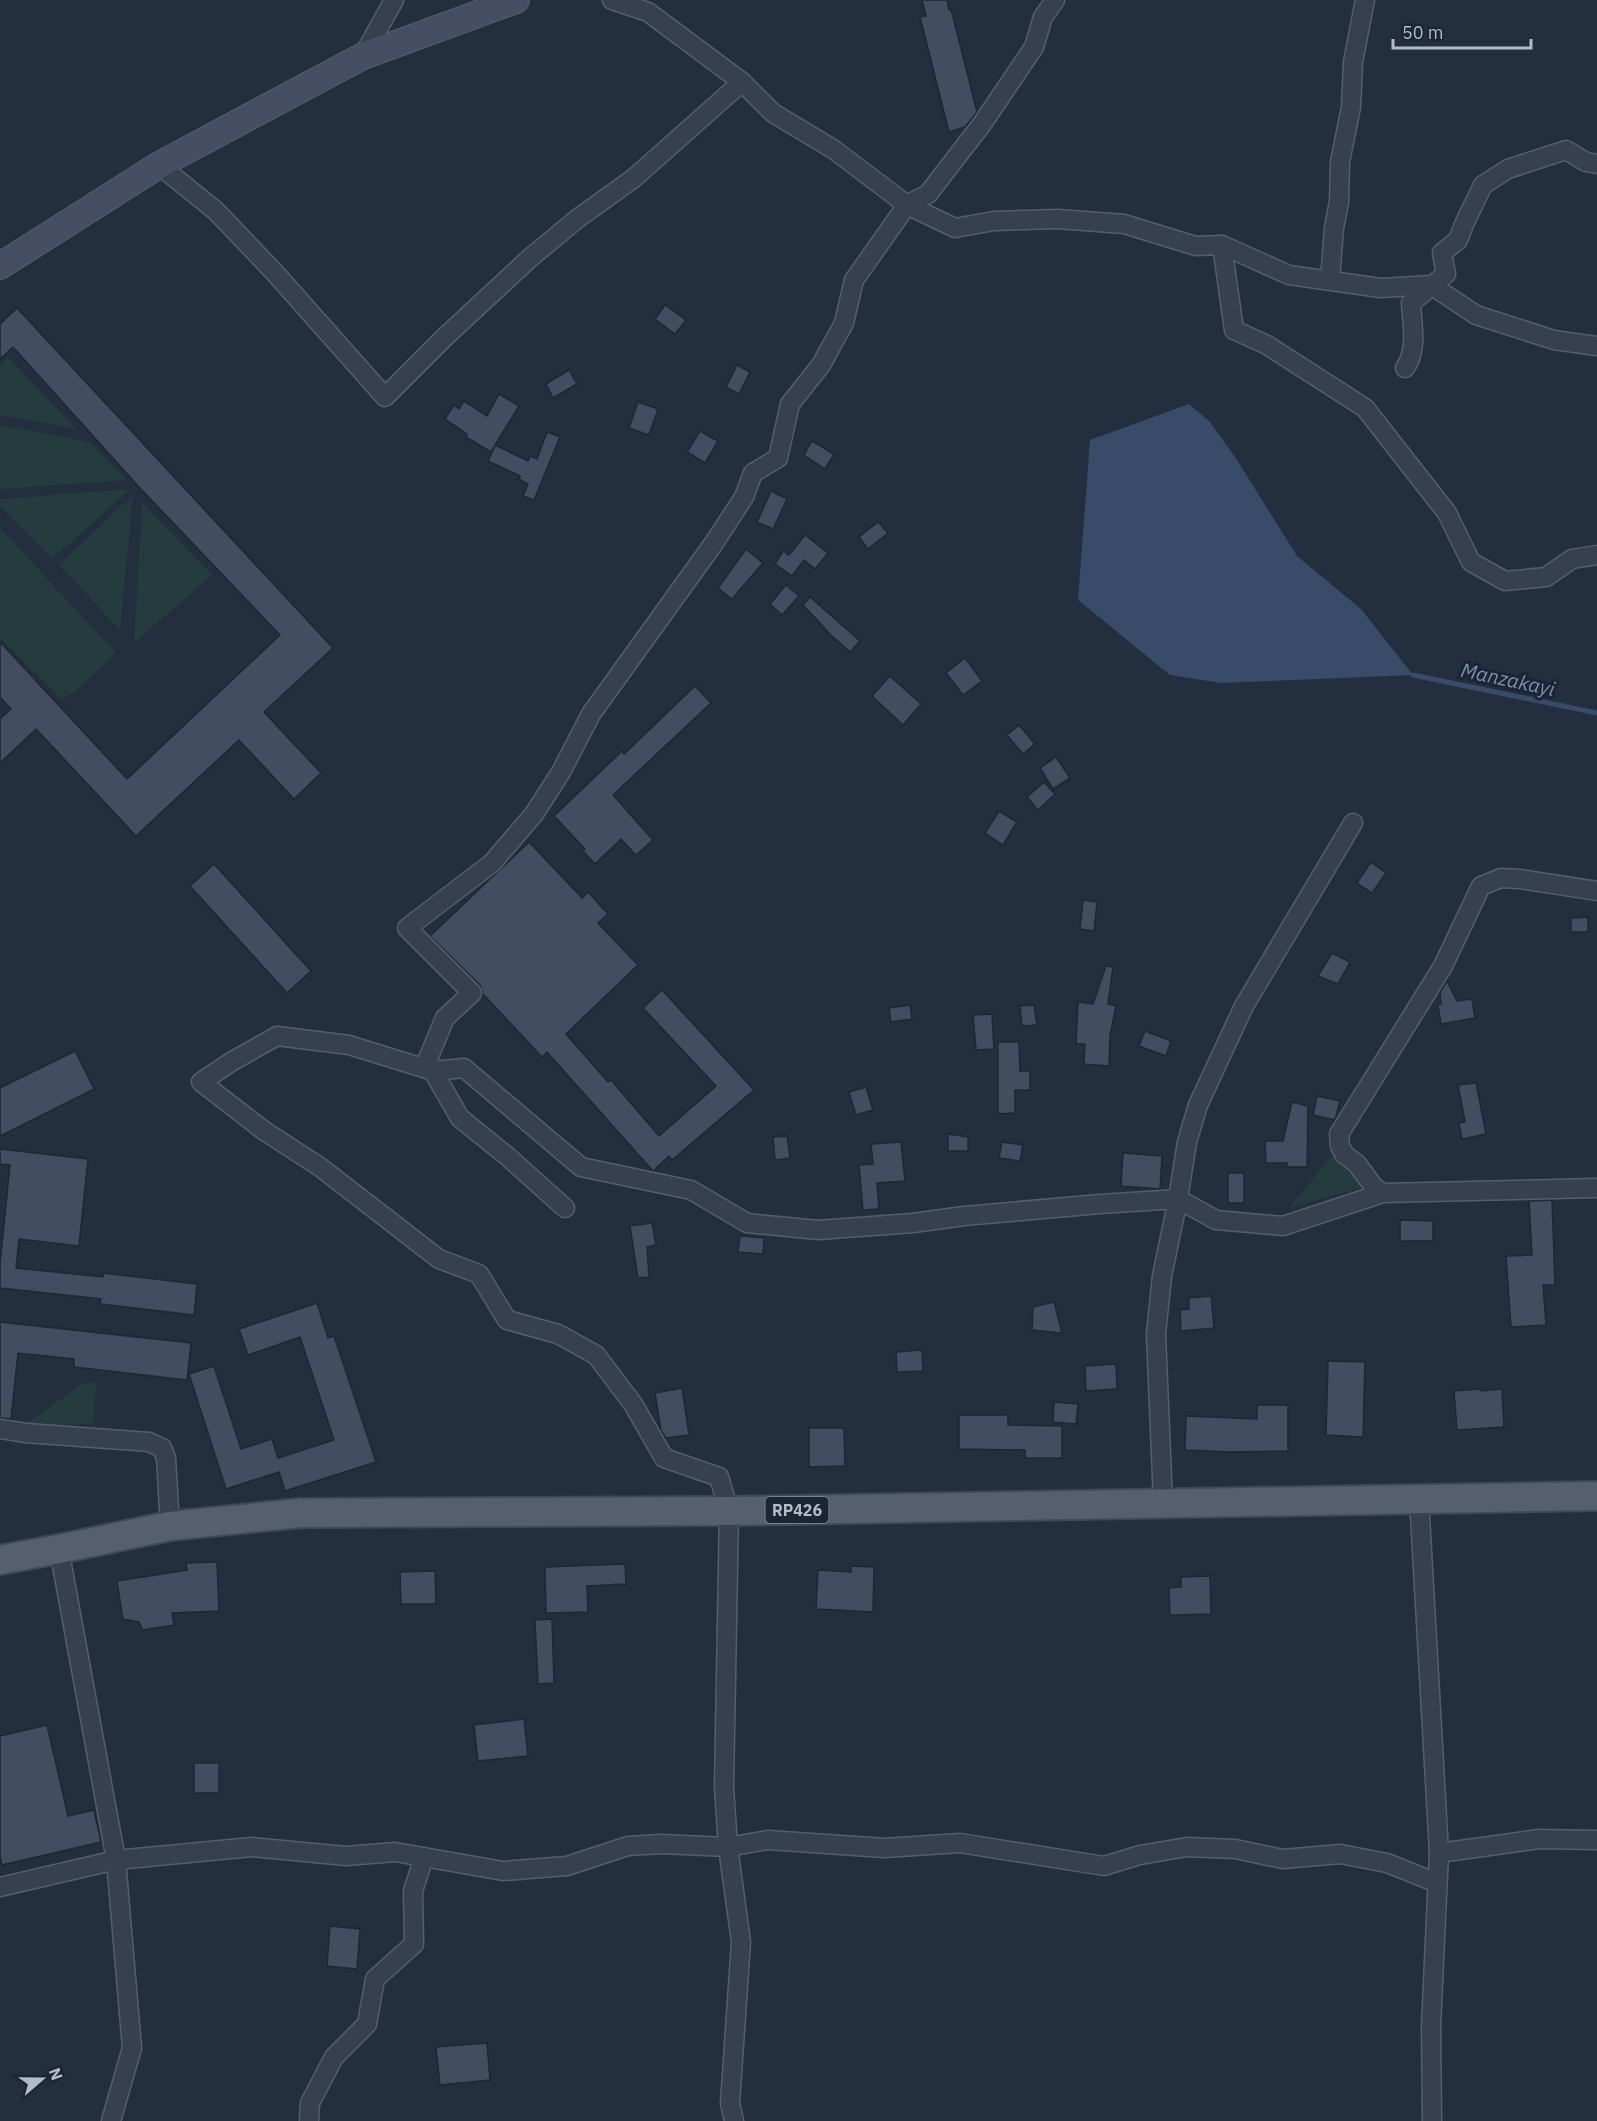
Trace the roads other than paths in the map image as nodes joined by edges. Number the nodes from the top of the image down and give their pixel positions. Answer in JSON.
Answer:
{"nodes":[{"id":1,"x":394,"y":0,"type":"edge"},
{"id":2,"x":516,"y":0,"type":"edge"},
{"id":3,"x":612,"y":0,"type":"edge"},
{"id":4,"x":1055,"y":0,"type":"edge"},
{"id":5,"x":1365,"y":0,"type":"edge"},
{"id":6,"x":363,"y":56,"type":"junction"},
{"id":7,"x":742,"y":82,"type":"junction"},
{"id":8,"x":1597,"y":164,"type":"edge"},
{"id":9,"x":159,"y":165,"type":"junction"},
{"id":10,"x":907,"y":205,"type":"junction"},
{"id":11,"x":1222,"y":246,"type":"junction"},
{"id":12,"x":0,"y":266,"type":"edge"},
{"id":13,"x":1330,"y":280,"type":"junction"},
{"id":14,"x":1431,"y":285,"type":"junction"},
{"id":15,"x":1597,"y":346,"type":"edge"},
{"id":16,"x":1405,"y":368,"type":"dead end"},
{"id":17,"x":1597,"y":555,"type":"edge"},
{"id":18,"x":1353,"y":823,"type":"dead end"},
{"id":19,"x":1597,"y":891,"type":"edge"},
{"id":20,"x":433,"y":1071,"type":"junction"},
{"id":21,"x":1597,"y":1188,"type":"edge"},
{"id":22,"x":1383,"y":1192,"type":"junction"},
{"id":23,"x":1178,"y":1199,"type":"junction"},
{"id":24,"x":565,"y":1208,"type":"dead end"},
{"id":25,"x":0,"y":1429,"type":"edge"},
{"id":26,"x":1597,"y":1496,"type":"edge"},
{"id":27,"x":1419,"y":1498,"type":"junction"},
{"id":28,"x":1163,"y":1503,"type":"junction"},
{"id":29,"x":729,"y":1511,"type":"junction"},
{"id":30,"x":170,"y":1526,"type":"junction"},
{"id":31,"x":59,"y":1550,"type":"junction"},
{"id":32,"x":0,"y":1560,"type":"edge"},
{"id":33,"x":1597,"y":1840,"type":"edge"},
{"id":34,"x":728,"y":1847,"type":"junction"},
{"id":35,"x":1439,"y":1853,"type":"junction"},
{"id":36,"x":424,"y":1857,"type":"junction"},
{"id":37,"x":117,"y":1860,"type":"junction"},
{"id":38,"x":1437,"y":1883,"type":"junction"},
{"id":39,"x":0,"y":1887,"type":"edge"},
{"id":40,"x":111,"y":2121,"type":"edge"},
{"id":41,"x":309,"y":2121,"type":"edge"},
{"id":42,"x":734,"y":2121,"type":"edge"},
{"id":43,"x":1432,"y":2121,"type":"edge"}],
"edges":[{"from":1,"to":6,"type":"street"},
{"from":2,"to":6,"type":"street"},
{"from":3,"to":7,"type":"street"},
{"from":4,"to":10,"type":"street"},
{"from":5,"to":13,"type":"street"},
{"from":6,"to":9,"type":"street"},
{"from":7,"to":9,"type":"street"},
{"from":7,"to":10,"type":"street"},
{"from":8,"to":14,"type":"street"},
{"from":9,"to":12,"type":"street"},
{"from":10,"to":11,"type":"street"},
{"from":10,"to":20,"type":"street"},
{"from":11,"to":13,"type":"street"},
{"from":11,"to":17,"type":"street"},
{"from":13,"to":14,"type":"street"},
{"from":14,"to":15,"type":"street"},
{"from":14,"to":16,"type":"street"},
{"from":18,"to":23,"type":"street"},
{"from":19,"to":22,"type":"street"},
{"from":20,"to":23,"type":"street"},
{"from":20,"to":24,"type":"street"},
{"from":20,"to":29,"type":"street"},
{"from":21,"to":22,"type":"street"},
{"from":22,"to":23,"type":"street"},
{"from":23,"to":28,"type":"street"},
{"from":25,"to":30,"type":"street"},
{"from":26,"to":27,"type":"main road","number":"RP426"},
{"from":27,"to":28,"type":"main road","number":"RP426"},
{"from":27,"to":35,"type":"street"},
{"from":28,"to":29,"type":"main road","number":"RP426"},
{"from":29,"to":30,"type":"main road","number":"RP426"},
{"from":29,"to":34,"type":"street"},
{"from":30,"to":31,"type":"main road","number":"RP426"},
{"from":31,"to":32,"type":"main road","number":"RP426"},
{"from":31,"to":37,"type":"street"},
{"from":33,"to":35,"type":"street"},
{"from":34,"to":36,"type":"street"},
{"from":34,"to":38,"type":"street"},
{"from":34,"to":42,"type":"street"},
{"from":35,"to":38,"type":"street"},
{"from":36,"to":37,"type":"street"},
{"from":36,"to":41,"type":"street"},
{"from":37,"to":39,"type":"street"},
{"from":37,"to":40,"type":"street"},
{"from":38,"to":43,"type":"street"}]}
